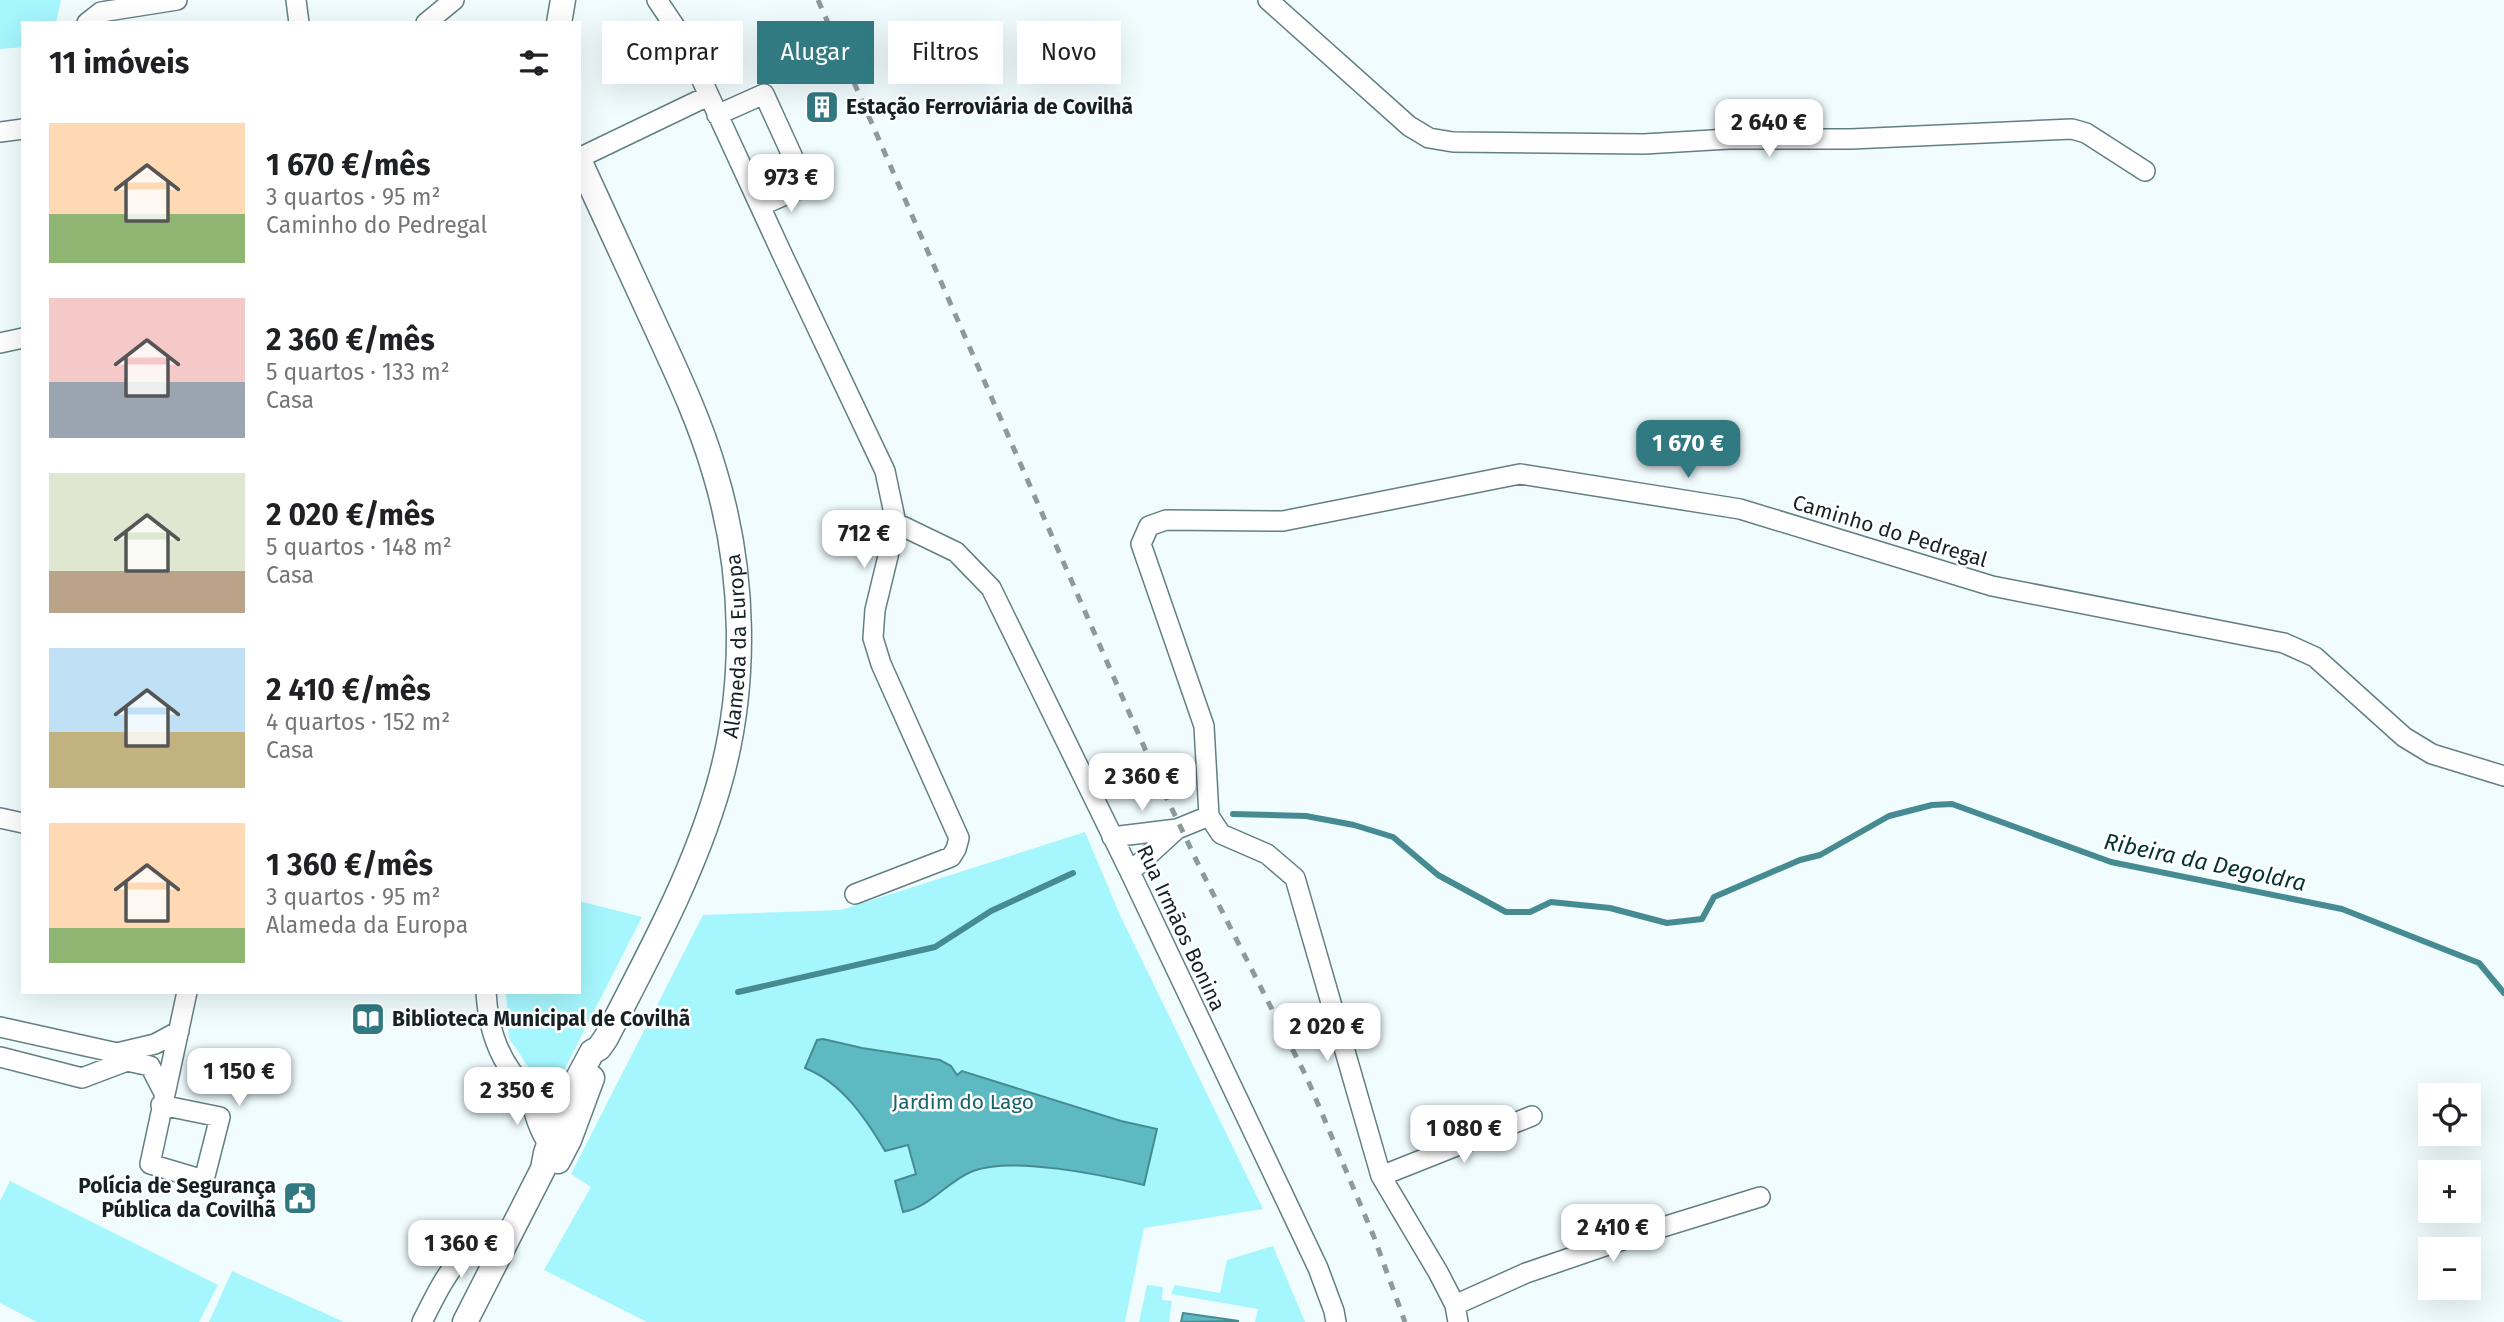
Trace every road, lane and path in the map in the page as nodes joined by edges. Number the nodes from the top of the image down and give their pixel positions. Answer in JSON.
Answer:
{"nodes":[{"id":1,"x":177,"y":0,"type":"edge"},
{"id":2,"x":296,"y":0,"type":"edge"},
{"id":3,"x":454,"y":0,"type":"edge"},
{"id":4,"x":563,"y":0,"type":"edge"},
{"id":5,"x":657,"y":0,"type":"edge"},
{"id":6,"x":1268,"y":0,"type":"edge"},
{"id":7,"x":90,"y":21,"type":"edge"},
{"id":8,"x":299,"y":21,"type":"edge"},
{"id":9,"x":428,"y":21,"type":"edge"},
{"id":10,"x":559,"y":21,"type":"edge"},
{"id":11,"x":708,"y":96,"type":"junction"},
{"id":12,"x":717,"y":115,"type":"junction"},
{"id":13,"x":21,"y":129,"type":"edge"},
{"id":14,"x":0,"y":132,"type":"edge"},
{"id":15,"x":581,"y":158,"type":"edge"},
{"id":16,"x":581,"y":163,"type":"edge"},
{"id":17,"x":2145,"y":171,"type":"dead end"},
{"id":18,"x":760,"y":206,"type":"junction"},
{"id":19,"x":21,"y":339,"type":"edge"},
{"id":20,"x":0,"y":344,"type":"edge"},
{"id":21,"x":21,"y":348,"type":"edge"},
{"id":22,"x":895,"y":523,"type":"junction"},
{"id":23,"x":2504,"y":776,"type":"edge"},
{"id":24,"x":1209,"y":816,"type":"junction"},
{"id":25,"x":0,"y":818,"type":"edge"},
{"id":26,"x":21,"y":819,"type":"edge"},
{"id":27,"x":1177,"y":829,"type":"junction"},
{"id":28,"x":1112,"y":836,"type":"junction"},
{"id":29,"x":1130,"y":872,"type":"junction"},
{"id":30,"x":855,"y":894,"type":"dead end"},
{"id":31,"x":187,"y":994,"type":"edge"},
{"id":32,"x":486,"y":994,"type":"edge"},
{"id":33,"x":0,"y":1027,"type":"edge"},
{"id":34,"x":179,"y":1031,"type":"junction"},
{"id":35,"x":599,"y":1048,"type":"junction"},
{"id":36,"x":0,"y":1058,"type":"edge"},
{"id":37,"x":530,"y":1093,"type":"junction"},
{"id":38,"x":568,"y":1095,"type":"junction"},
{"id":39,"x":163,"y":1099,"type":"junction"},
{"id":40,"x":1532,"y":1116,"type":"dead end"},
{"id":41,"x":550,"y":1145,"type":"junction"},
{"id":42,"x":1381,"y":1176,"type":"junction"},
{"id":43,"x":1760,"y":1197,"type":"dead end"},
{"id":44,"x":513,"y":1229,"type":"junction"},
{"id":45,"x":1457,"y":1313,"type":"edge"},
{"id":46,"x":422,"y":1322,"type":"edge"},
{"id":47,"x":464,"y":1322,"type":"edge"},
{"id":48,"x":1335,"y":1322,"type":"edge"}],
"edges":[{"from":1,"to":7,"type":"street"},
{"from":2,"to":8,"type":"street"},
{"from":3,"to":9,"type":"street"},
{"from":4,"to":10,"type":"main road"},
{"from":5,"to":11,"type":"street"},
{"from":6,"to":17,"type":"street"},
{"from":11,"to":12,"type":"street"},
{"from":11,"to":15,"type":"street"},
{"from":12,"to":18,"type":"street"},
{"from":12,"to":18,"type":"street"},
{"from":13,"to":14,"type":"street"},
{"from":16,"to":35,"type":"main road","name":"Alameda da Europa"},
{"from":18,"to":22,"type":"street"},
{"from":19,"to":20,"type":"street"},
{"from":20,"to":21,"type":"street"},
{"from":22,"to":28,"type":"street","name":"Rua Irmãos Bonina"},
{"from":22,"to":30,"type":"street"},
{"from":23,"to":24,"type":"street","name":"Caminho do Pedregal"},
{"from":24,"to":27,"type":"street"},
{"from":24,"to":42,"type":"street"},
{"from":25,"to":26,"type":"street"},
{"from":27,"to":28,"type":"street"},
{"from":27,"to":29,"type":"street"},
{"from":28,"to":29,"type":"street","name":"Rua Irmãos Bonina"},
{"from":29,"to":48,"type":"street","name":"Rua Irmãos Bonina"},
{"from":31,"to":34,"type":"street"},
{"from":32,"to":37,"type":"street"},
{"from":33,"to":34,"type":"street"},
{"from":34,"to":39,"type":"street"},
{"from":35,"to":38,"type":"main road","name":"Alameda da Europa"},
{"from":35,"to":41,"type":"main road","name":"Alameda da Europa"},
{"from":36,"to":39,"type":"street"},
{"from":37,"to":38,"type":"street"},
{"from":37,"to":41,"type":"street"},
{"from":38,"to":41,"type":"main road","name":"Alameda da Europa"},
{"from":39,"to":39,"type":"street"},
{"from":40,"to":42,"type":"street"},
{"from":41,"to":44,"type":"main road","name":"Alameda da Europa"},
{"from":42,"to":45,"type":"street"},
{"from":43,"to":45,"type":"street"},
{"from":44,"to":46,"type":"street"},
{"from":44,"to":47,"type":"main road","name":"Alameda da Europa"}]}
